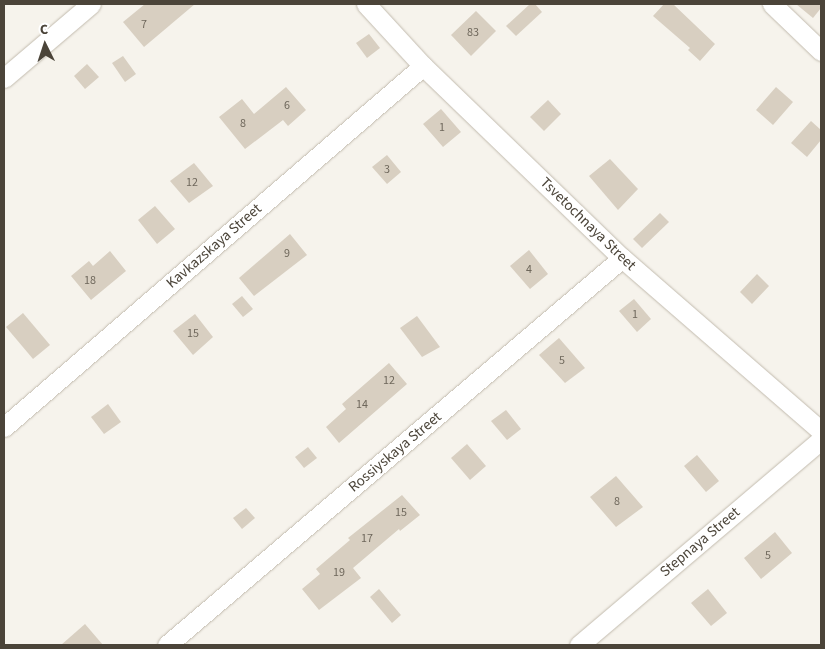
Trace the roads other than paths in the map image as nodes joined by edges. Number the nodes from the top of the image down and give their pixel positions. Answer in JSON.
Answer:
{"nodes":[{"id":1,"x":91,"y":4,"type":"edge"},
{"id":2,"x":366,"y":4,"type":"edge"},
{"id":3,"x":772,"y":4,"type":"edge"},
{"id":4,"x":821,"y":51,"type":"edge"},
{"id":5,"x":423,"y":66,"type":"junction"},
{"id":6,"x":4,"y":78,"type":"edge"},
{"id":7,"x":622,"y":258,"type":"junction"},
{"id":8,"x":4,"y":427,"type":"edge"},
{"id":9,"x":821,"y":431,"type":"edge"},
{"id":10,"x":821,"y":440,"type":"edge"},
{"id":11,"x":167,"y":645,"type":"edge"},
{"id":12,"x":580,"y":645,"type":"edge"}],
"edges":[{"from":1,"to":6,"type":"street"},
{"from":2,"to":5,"type":"street","name":"Tsvetochnaya Street"},
{"from":3,"to":4,"type":"street"},
{"from":5,"to":7,"type":"street","name":"Tsvetochnaya Street"},
{"from":5,"to":8,"type":"street","name":"Kavkazskaya Street"},
{"from":7,"to":9,"type":"street","name":"Tsvetochnaya Street"},
{"from":7,"to":11,"type":"street","name":"Rossiyskaya Street"},
{"from":10,"to":12,"type":"street","name":"Stepnaya Street"}]}
